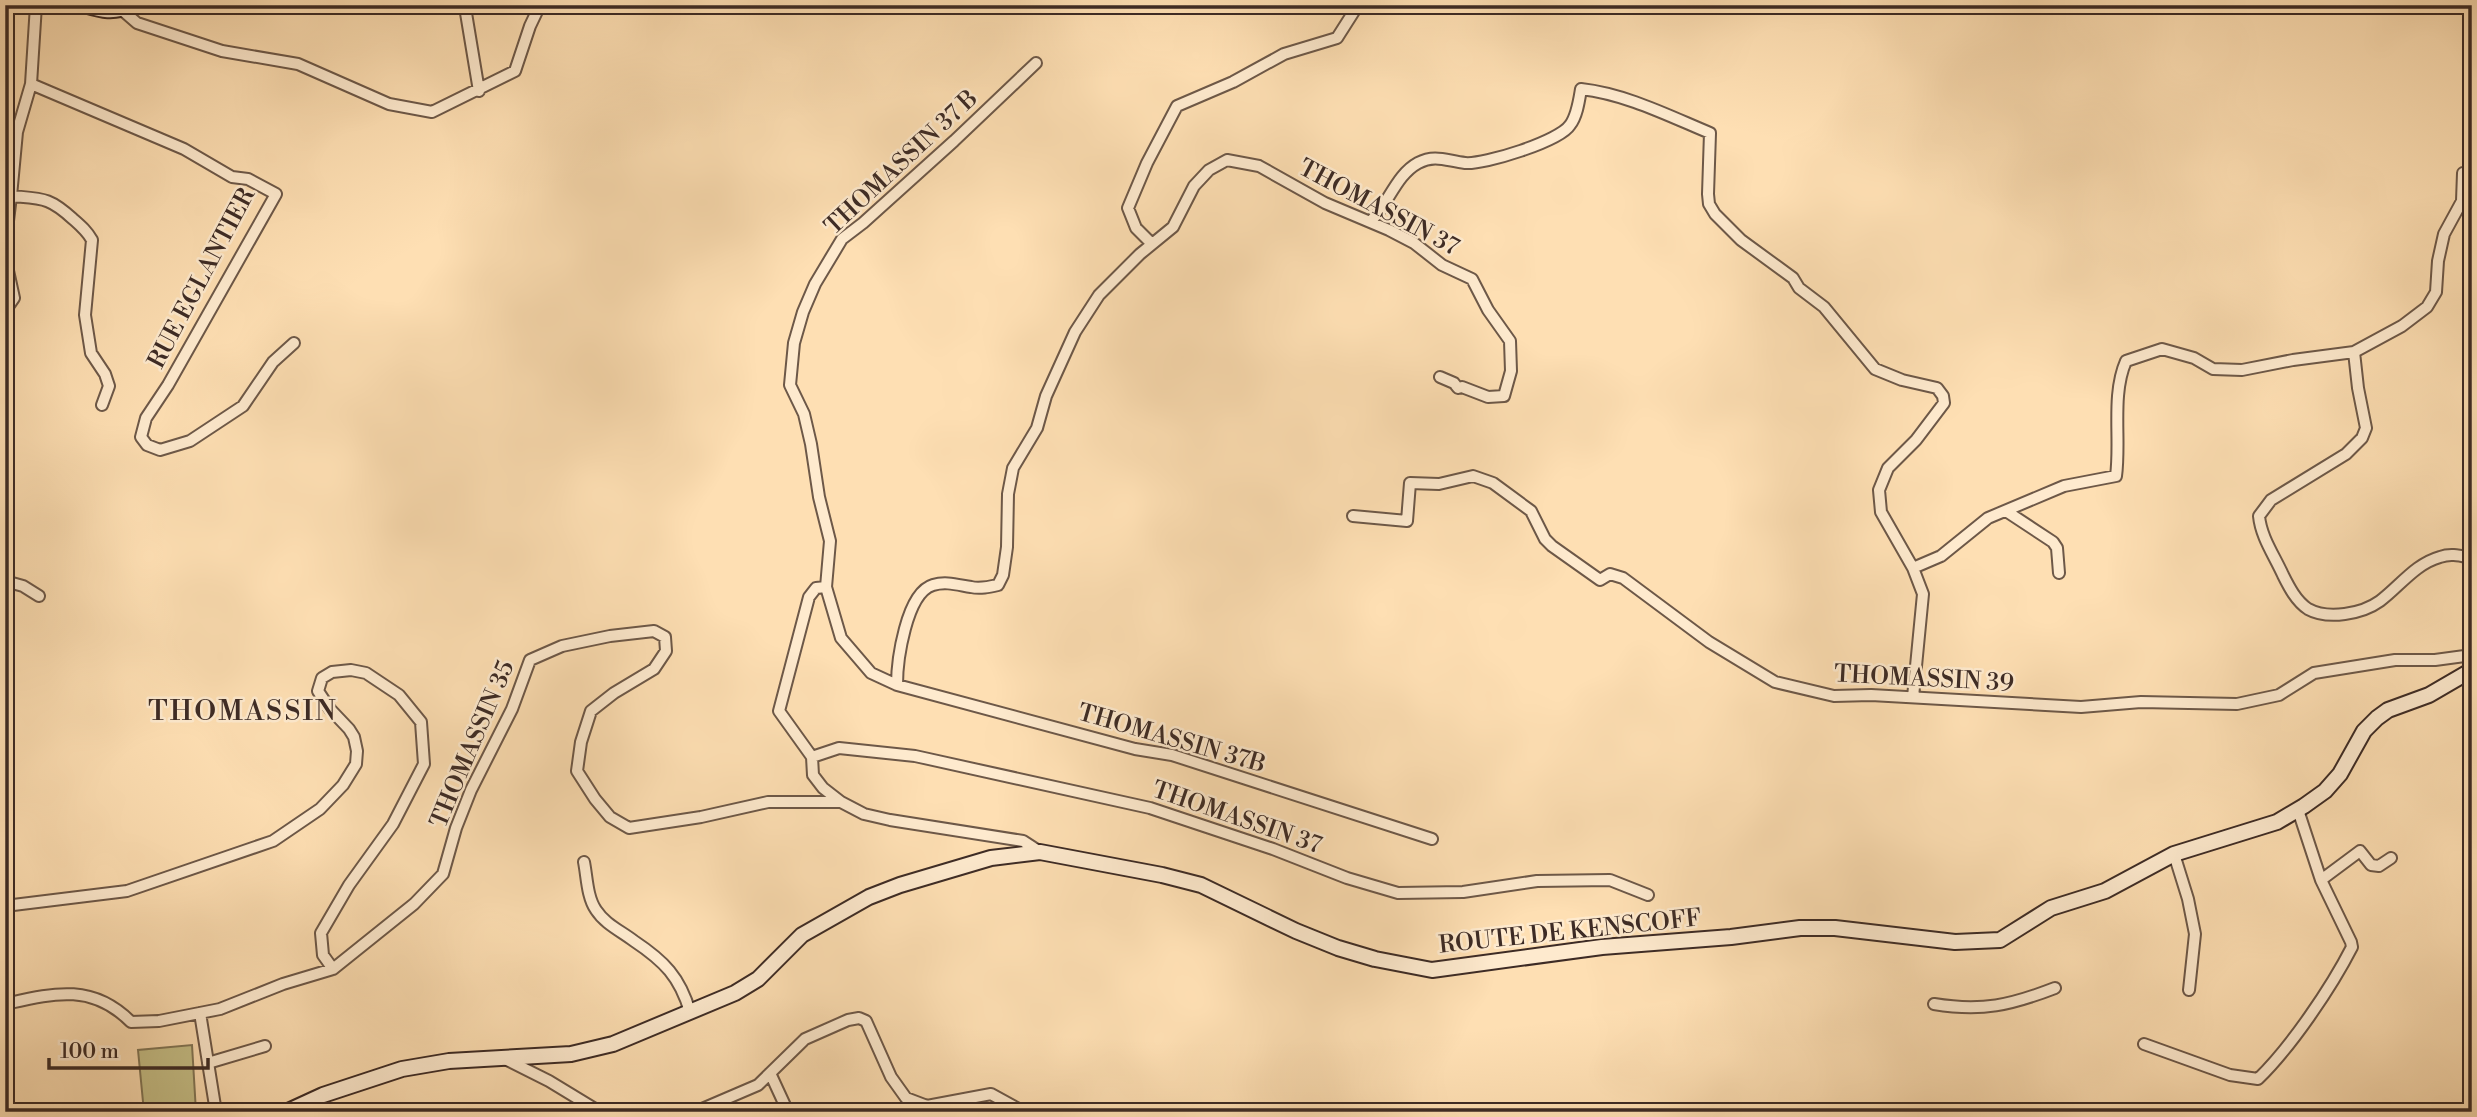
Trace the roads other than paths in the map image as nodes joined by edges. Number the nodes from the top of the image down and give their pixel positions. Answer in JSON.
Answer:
{"nodes":[{"id":1,"x":36,"y":5,"type":"edge"},
{"id":2,"x":84,"y":5,"type":"edge"},
{"id":3,"x":540,"y":5,"type":"edge"},
{"id":4,"x":1358,"y":5,"type":"edge"},
{"id":5,"x":465,"y":6,"type":"edge"},
{"id":6,"x":126,"y":7,"type":"edge"},
{"id":7,"x":1036,"y":63,"type":"dead end"},
{"id":8,"x":31,"y":84,"type":"junction"},
{"id":9,"x":479,"y":91,"type":"junction"},
{"id":10,"x":2463,"y":173,"type":"dead end"},
{"id":11,"x":11,"y":197,"type":"junction"},
{"id":12,"x":1371,"y":221,"type":"junction"},
{"id":13,"x":1152,"y":244,"type":"junction"},
{"id":14,"x":5,"y":246,"type":"edge"},
{"id":15,"x":5,"y":257,"type":"edge"},
{"id":16,"x":5,"y":264,"type":"edge"},
{"id":17,"x":5,"y":311,"type":"edge"},
{"id":18,"x":294,"y":343,"type":"dead end"},
{"id":19,"x":2354,"y":352,"type":"junction"},
{"id":20,"x":1440,"y":377,"type":"dead end"},
{"id":21,"x":102,"y":405,"type":"dead end"},
{"id":22,"x":2006,"y":511,"type":"junction"},
{"id":23,"x":1353,"y":516,"type":"dead end"},
{"id":24,"x":2472,"y":558,"type":"edge"},
{"id":25,"x":1913,"y":568,"type":"junction"},
{"id":26,"x":2059,"y":573,"type":"dead end"},
{"id":27,"x":5,"y":581,"type":"edge"},
{"id":28,"x":826,"y":587,"type":"junction"},
{"id":29,"x":39,"y":596,"type":"dead end"},
{"id":30,"x":2472,"y":655,"type":"edge"},
{"id":31,"x":2472,"y":670,"type":"edge"},
{"id":32,"x":897,"y":685,"type":"junction"},
{"id":33,"x":1913,"y":697,"type":"junction"},
{"id":34,"x":5,"y":732,"type":"edge"},
{"id":35,"x":5,"y":738,"type":"edge"},
{"id":36,"x":812,"y":757,"type":"junction"},
{"id":37,"x":841,"y":802,"type":"junction"},
{"id":38,"x":2298,"y":810,"type":"junction"},
{"id":39,"x":1432,"y":839,"type":"dead end"},
{"id":40,"x":1040,"y":852,"type":"junction"},
{"id":41,"x":2174,"y":853,"type":"junction"},
{"id":42,"x":2391,"y":858,"type":"dead end"},
{"id":43,"x":584,"y":862,"type":"dead end"},
{"id":44,"x":2322,"y":880,"type":"junction"},
{"id":45,"x":1648,"y":895,"type":"dead end"},
{"id":46,"x":5,"y":906,"type":"edge"},
{"id":47,"x":333,"y":969,"type":"junction"},
{"id":48,"x":2055,"y":988,"type":"dead end"},
{"id":49,"x":2189,"y":990,"type":"dead end"},
{"id":50,"x":5,"y":1004,"type":"edge"},
{"id":51,"x":1934,"y":1004,"type":"dead end"},
{"id":52,"x":690,"y":1012,"type":"junction"},
{"id":53,"x":200,"y":1013,"type":"junction"},
{"id":54,"x":2144,"y":1044,"type":"dead end"},
{"id":55,"x":265,"y":1046,"type":"dead end"},
{"id":56,"x":501,"y":1057,"type":"junction"},
{"id":57,"x":208,"y":1063,"type":"junction"},
{"id":58,"x":770,"y":1073,"type":"junction"},
{"id":59,"x":216,"y":1112,"type":"edge"},
{"id":60,"x":286,"y":1112,"type":"edge"},
{"id":61,"x":600,"y":1112,"type":"edge"},
{"id":62,"x":695,"y":1112,"type":"edge"},
{"id":63,"x":788,"y":1112,"type":"edge"},
{"id":64,"x":1024,"y":1112,"type":"edge"}],
"edges":[{"from":1,"to":8,"type":"street"},
{"from":2,"to":6,"type":"main road"},
{"from":3,"to":9,"type":"street"},
{"from":4,"to":13,"type":"street"},
{"from":5,"to":9,"type":"street"},
{"from":6,"to":9,"type":"street"},
{"from":7,"to":28,"type":"street","name":"THOMASSIN 37 B"},
{"from":8,"to":11,"type":"street"},
{"from":8,"to":18,"type":"street","name":"RUE EGLANTIER"},
{"from":10,"to":19,"type":"street"},
{"from":11,"to":14,"type":"street"},
{"from":11,"to":21,"type":"street"},
{"from":12,"to":13,"type":"street","name":"THOMASSIN 37"},
{"from":12,"to":20,"type":"street","name":"THOMASSIN 37"},
{"from":12,"to":25,"type":"street"},
{"from":13,"to":32,"type":"street","name":"THOMASSIN 37"},
{"from":15,"to":16,"type":"street"},
{"from":16,"to":17,"type":"street"},
{"from":19,"to":22,"type":"street"},
{"from":19,"to":24,"type":"street"},
{"from":22,"to":25,"type":"street"},
{"from":22,"to":26,"type":"street"},
{"from":23,"to":33,"type":"street","name":"THOMASSIN 39"},
{"from":25,"to":33,"type":"street"},
{"from":27,"to":29,"type":"street"},
{"from":28,"to":32,"type":"street","name":"THOMASSIN 37B"},
{"from":28,"to":36,"type":"street"},
{"from":30,"to":33,"type":"street","name":"THOMASSIN 39"},
{"from":31,"to":38,"type":"main road","name":"ROUTE DE KENSCOFF"},
{"from":32,"to":39,"type":"street","name":"THOMASSIN 37B"},
{"from":34,"to":35,"type":"street"},
{"from":36,"to":37,"type":"street"},
{"from":36,"to":45,"type":"street","name":"THOMASSIN 37"},
{"from":37,"to":40,"type":"street"},
{"from":37,"to":47,"type":"street","name":"THOMASSIN 35"},
{"from":38,"to":41,"type":"main road","name":"ROUTE DE KENSCOFF"},
{"from":38,"to":44,"type":"street"},
{"from":40,"to":41,"type":"main road","name":"ROUTE DE KENSCOFF"},
{"from":40,"to":52,"type":"main road","name":"ROUTE DE KENSCOFF"},
{"from":41,"to":49,"type":"street"},
{"from":42,"to":44,"type":"street"},
{"from":43,"to":52,"type":"street"},
{"from":44,"to":54,"type":"street"},
{"from":46,"to":47,"type":"street"},
{"from":47,"to":53,"type":"street","name":"THOMASSIN 35"},
{"from":48,"to":51,"type":"street"},
{"from":50,"to":53,"type":"street","name":"THOMASSIN 35"},
{"from":52,"to":56,"type":"main road","name":"ROUTE DE KENSCOFF"},
{"from":53,"to":57,"type":"street"},
{"from":55,"to":57,"type":"street"},
{"from":56,"to":60,"type":"main road","name":"ROUTE DE KENSCOFF"},
{"from":56,"to":61,"type":"street"},
{"from":57,"to":59,"type":"street"},
{"from":58,"to":62,"type":"street"},
{"from":58,"to":63,"type":"street"},
{"from":58,"to":64,"type":"street"}]}
